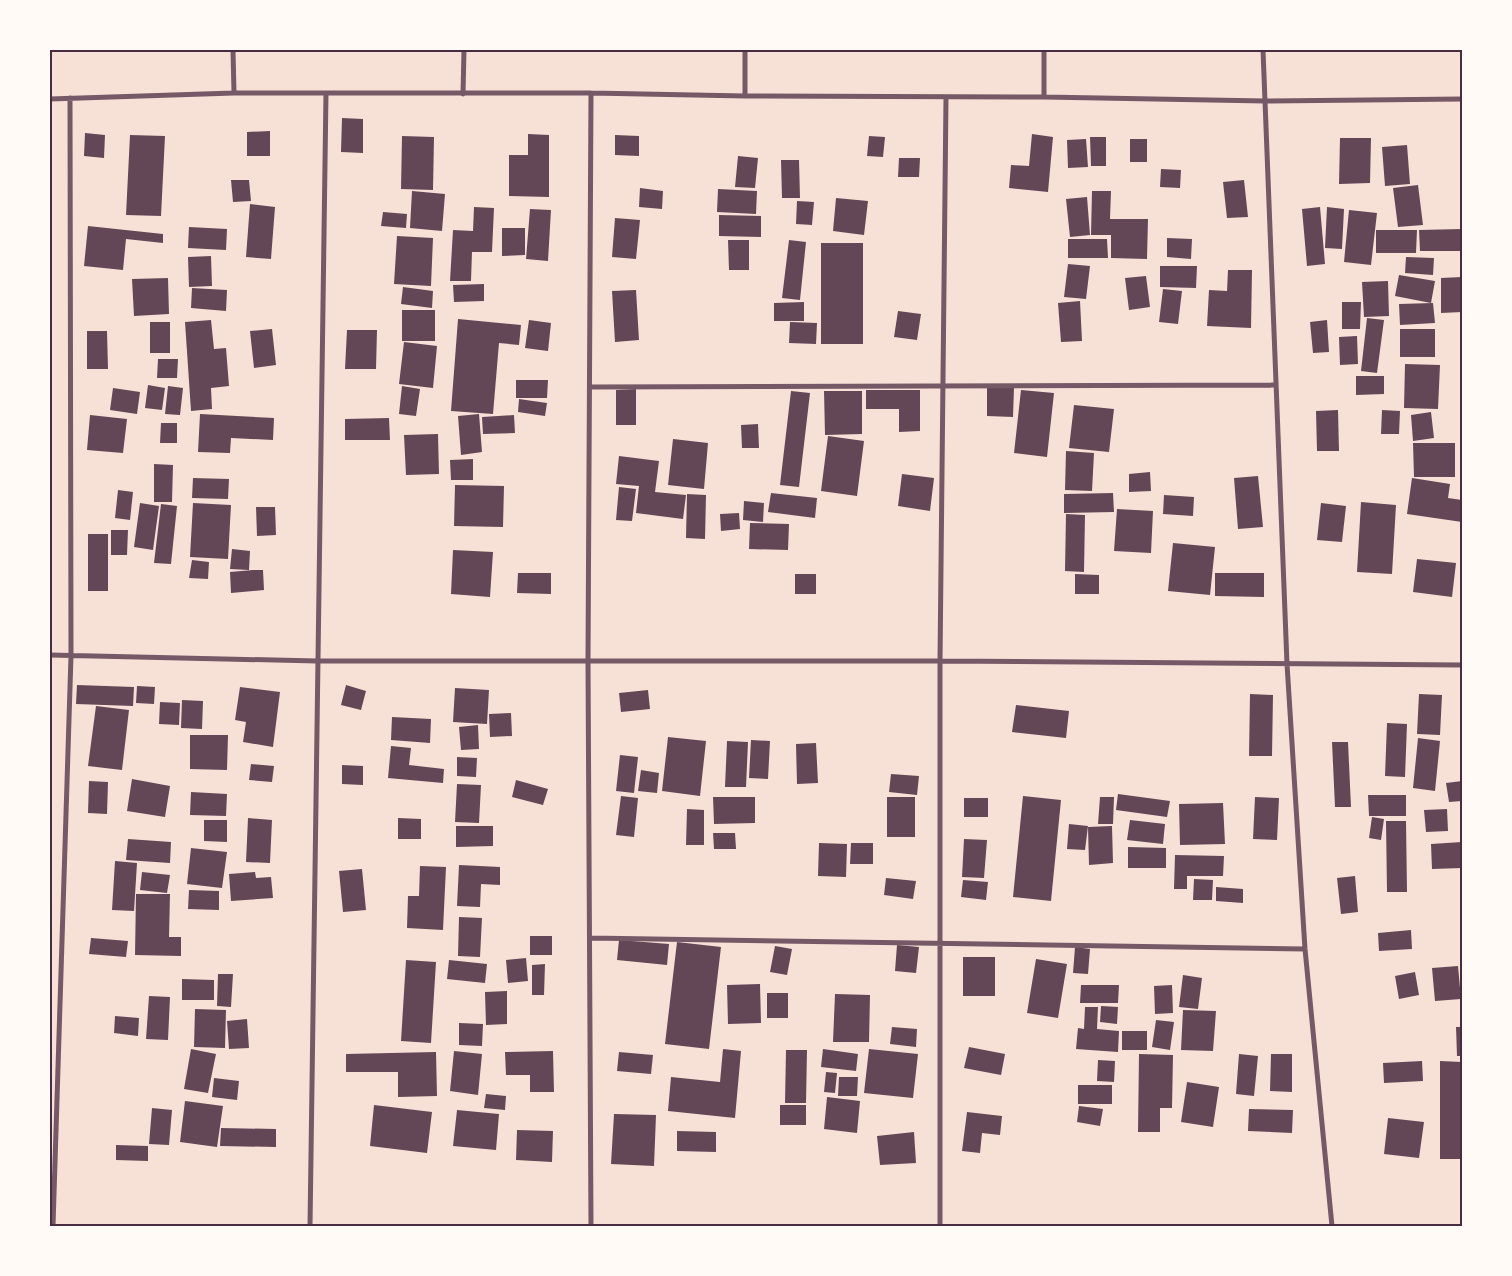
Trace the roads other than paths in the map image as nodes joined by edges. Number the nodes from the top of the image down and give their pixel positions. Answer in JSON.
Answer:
{"nodes":[{"id":1,"x":233,"y":50,"type":"edge"},
{"id":2,"x":464,"y":50,"type":"edge"},
{"id":3,"x":745,"y":50,"type":"edge"},
{"id":4,"x":1044,"y":50,"type":"edge"},
{"id":5,"x":1263,"y":50,"type":"edge"},
{"id":6,"x":234,"y":93,"type":"junction"},
{"id":7,"x":326,"y":93,"type":"junction"},
{"id":8,"x":591,"y":93,"type":"junction"},
{"id":9,"x":464,"y":94,"type":"junction"},
{"id":10,"x":745,"y":96,"type":"junction"},
{"id":11,"x":946,"y":97,"type":"junction"},
{"id":12,"x":1044,"y":97,"type":"junction"},
{"id":13,"x":70,"y":98,"type":"junction"},
{"id":14,"x":50,"y":99,"type":"edge"},
{"id":15,"x":1462,"y":99,"type":"edge"},
{"id":16,"x":1264,"y":101,"type":"junction"},
{"id":17,"x":943,"y":385,"type":"junction"},
{"id":18,"x":1276,"y":385,"type":"junction"},
{"id":19,"x":590,"y":387,"type":"junction"},
{"id":20,"x":50,"y":655,"type":"edge"},
{"id":21,"x":71,"y":656,"type":"junction"},
{"id":22,"x":317,"y":661,"type":"junction"},
{"id":23,"x":588,"y":661,"type":"junction"},
{"id":24,"x":940,"y":662,"type":"junction"},
{"id":25,"x":1287,"y":664,"type":"junction"},
{"id":26,"x":1462,"y":666,"type":"edge"},
{"id":27,"x":590,"y":938,"type":"junction"},
{"id":28,"x":940,"y":944,"type":"junction"},
{"id":29,"x":1306,"y":949,"type":"junction"},
{"id":30,"x":53,"y":1226,"type":"edge"},
{"id":31,"x":310,"y":1226,"type":"edge"},
{"id":32,"x":592,"y":1226,"type":"edge"},
{"id":33,"x":940,"y":1226,"type":"edge"},
{"id":34,"x":1332,"y":1226,"type":"edge"}],
"edges":[{"from":1,"to":6,"type":"street"},
{"from":2,"to":9,"type":"street"},
{"from":3,"to":10,"type":"street"},
{"from":4,"to":12,"type":"street"},
{"from":5,"to":16,"type":"street"},
{"from":6,"to":7,"type":"street"},
{"from":6,"to":13,"type":"street"},
{"from":7,"to":9,"type":"street"},
{"from":7,"to":22,"type":"street"},
{"from":8,"to":9,"type":"street"},
{"from":8,"to":10,"type":"street"},
{"from":8,"to":19,"type":"street"},
{"from":10,"to":11,"type":"street"},
{"from":11,"to":12,"type":"street"},
{"from":11,"to":17,"type":"street"},
{"from":12,"to":16,"type":"street"},
{"from":13,"to":14,"type":"street"},
{"from":13,"to":21,"type":"street"},
{"from":15,"to":16,"type":"street"},
{"from":16,"to":18,"type":"street"},
{"from":17,"to":18,"type":"street"},
{"from":17,"to":19,"type":"street"},
{"from":17,"to":24,"type":"street"},
{"from":18,"to":25,"type":"street"},
{"from":19,"to":23,"type":"street"},
{"from":20,"to":21,"type":"street"},
{"from":21,"to":22,"type":"street"},
{"from":21,"to":30,"type":"street"},
{"from":22,"to":23,"type":"street"},
{"from":22,"to":31,"type":"street"},
{"from":23,"to":24,"type":"street"},
{"from":23,"to":27,"type":"street"},
{"from":24,"to":25,"type":"street"},
{"from":24,"to":28,"type":"street"},
{"from":25,"to":26,"type":"street"},
{"from":25,"to":29,"type":"street"},
{"from":27,"to":28,"type":"street"},
{"from":27,"to":32,"type":"street"},
{"from":28,"to":29,"type":"street"},
{"from":28,"to":33,"type":"street"},
{"from":29,"to":34,"type":"street"}]}
